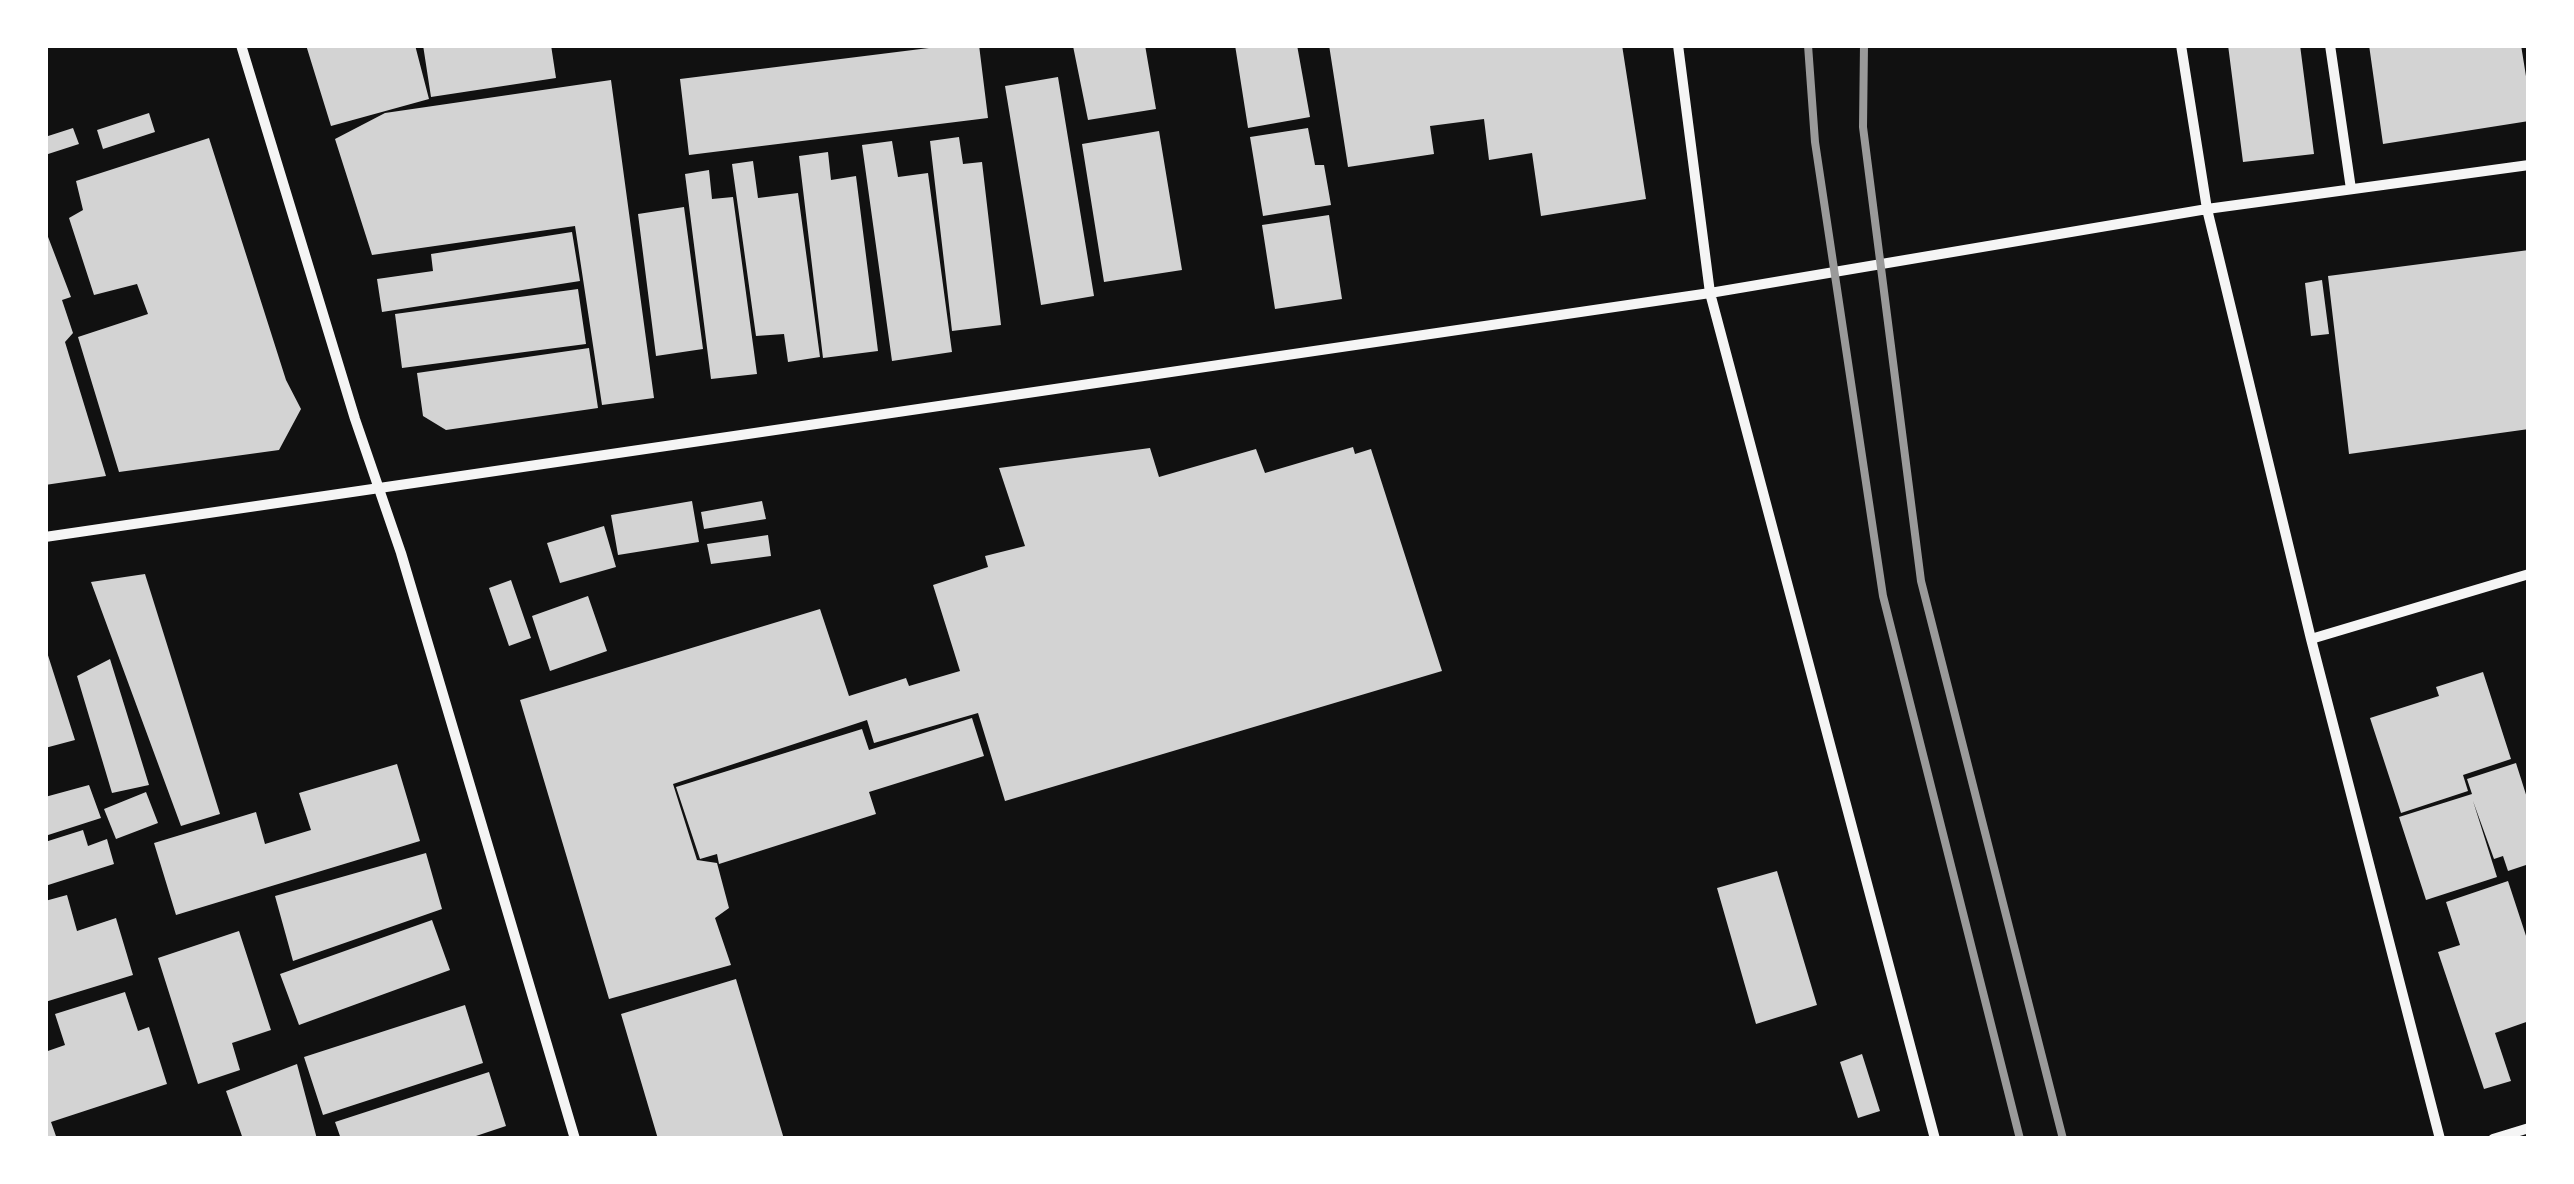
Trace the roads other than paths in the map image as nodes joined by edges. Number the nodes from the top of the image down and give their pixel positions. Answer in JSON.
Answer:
{"nodes":[{"id":1,"x":241,"y":45,"type":"edge"},
{"id":2,"x":1678,"y":45,"type":"edge"},
{"id":3,"x":2181,"y":45,"type":"edge"},
{"id":4,"x":2330,"y":45,"type":"edge"},
{"id":5,"x":2529,"y":164,"type":"edge"},
{"id":6,"x":2350,"y":190,"type":"junction"},
{"id":7,"x":2207,"y":209,"type":"junction"},
{"id":8,"x":1710,"y":293,"type":"junction"},
{"id":9,"x":380,"y":486,"type":"junction"},
{"id":10,"x":45,"y":536,"type":"edge"},
{"id":11,"x":2529,"y":574,"type":"edge"},
{"id":12,"x":2311,"y":639,"type":"junction"},
{"id":13,"x":2529,"y":1128,"type":"edge"},
{"id":14,"x":575,"y":1139,"type":"edge"},
{"id":15,"x":1935,"y":1139,"type":"edge"},
{"id":16,"x":2440,"y":1139,"type":"edge"},
{"id":17,"x":2493,"y":1139,"type":"edge"}],
"edges":[{"from":1,"to":9,"type":"street"},
{"from":2,"to":8,"type":"street"},
{"from":3,"to":7,"type":"street"},
{"from":4,"to":6,"type":"street"},
{"from":5,"to":6,"type":"street"},
{"from":6,"to":7,"type":"street"},
{"from":7,"to":8,"type":"street"},
{"from":7,"to":12,"type":"street"},
{"from":8,"to":9,"type":"street"},
{"from":8,"to":15,"type":"street"},
{"from":9,"to":10,"type":"street"},
{"from":9,"to":14,"type":"street"},
{"from":11,"to":12,"type":"street"},
{"from":12,"to":16,"type":"street"},
{"from":13,"to":17,"type":"street"}]}
